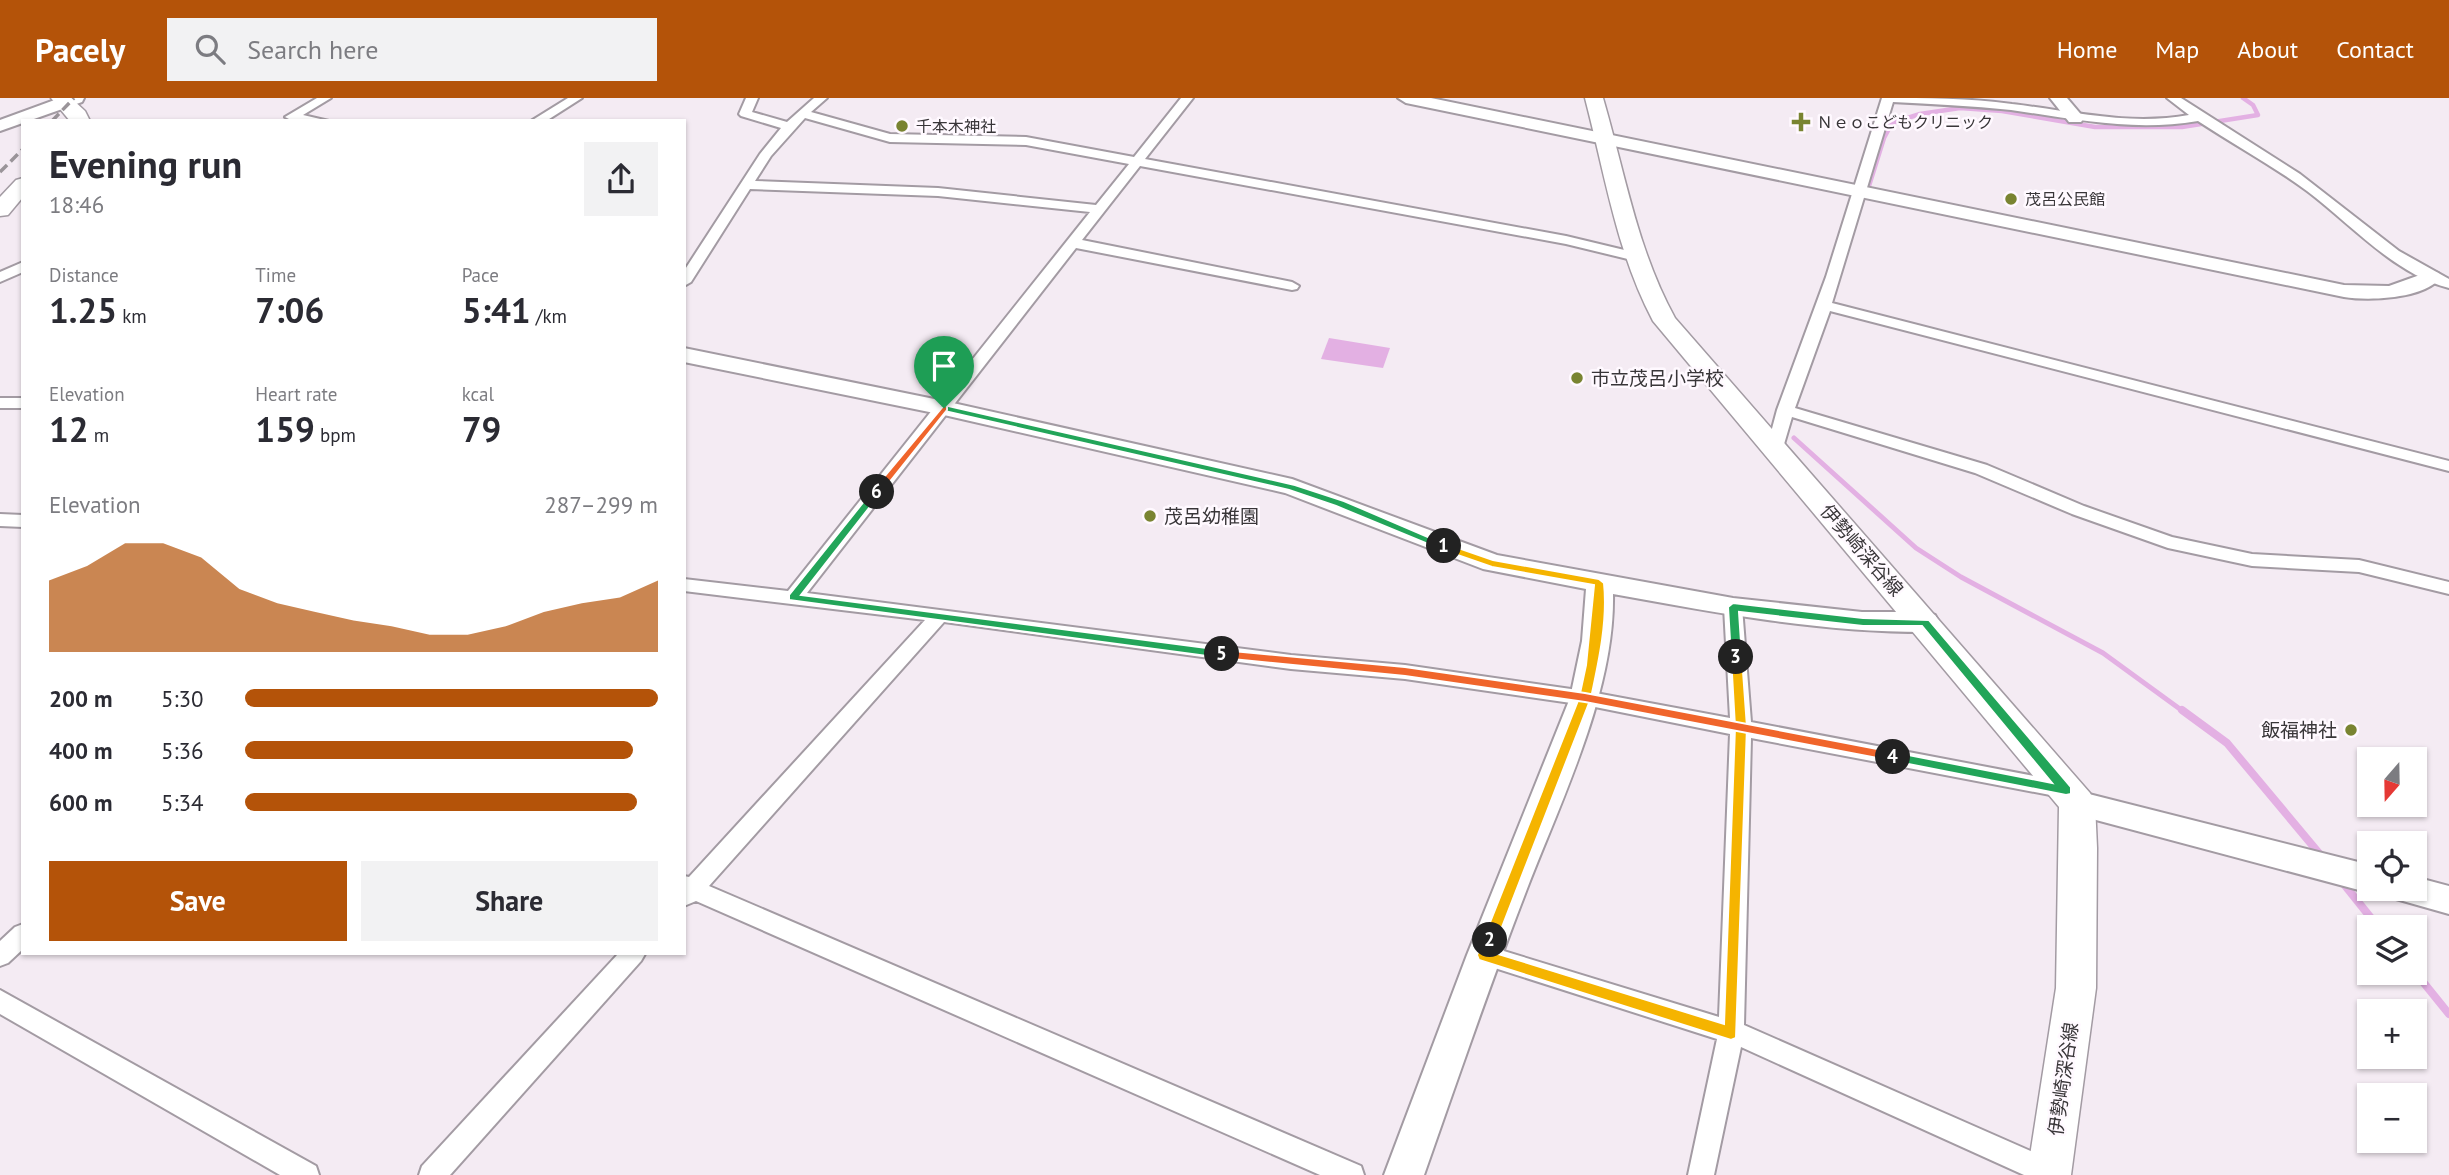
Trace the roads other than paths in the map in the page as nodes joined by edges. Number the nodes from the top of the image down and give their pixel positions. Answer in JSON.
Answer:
{"nodes":[{"id":1,"x":325,"y":98,"type":"edge"},
{"id":2,"x":576,"y":98,"type":"edge"},
{"id":3,"x":752,"y":98,"type":"edge"},
{"id":4,"x":821,"y":98,"type":"edge"},
{"id":5,"x":1187,"y":98,"type":"edge"},
{"id":6,"x":1406,"y":98,"type":"edge"},
{"id":7,"x":1594,"y":98,"type":"edge"},
{"id":8,"x":1890,"y":98,"type":"edge"},
{"id":9,"x":2058,"y":98,"type":"edge"},
{"id":10,"x":2173,"y":98,"type":"edge"},
{"id":11,"x":74,"y":105,"type":"edge"},
{"id":12,"x":804,"y":114,"type":"junction"},
{"id":13,"x":2075,"y":118,"type":"junction"},
{"id":14,"x":25,"y":119,"type":"edge"},
{"id":15,"x":43,"y":119,"type":"edge"},
{"id":16,"x":307,"y":119,"type":"edge"},
{"id":17,"x":540,"y":119,"type":"edge"},
{"id":18,"x":21,"y":120,"type":"edge"},
{"id":19,"x":2203,"y":120,"type":"junction"},
{"id":20,"x":0,"y":126,"type":"edge"},
{"id":21,"x":789,"y":126,"type":"junction"},
{"id":22,"x":21,"y":128,"type":"edge"},
{"id":23,"x":0,"y":135,"type":"edge"},
{"id":24,"x":1606,"y":139,"type":"junction"},
{"id":25,"x":1138,"y":161,"type":"junction"},
{"id":26,"x":746,"y":185,"type":"junction"},
{"id":27,"x":1857,"y":191,"type":"junction"},
{"id":28,"x":1101,"y":209,"type":"junction"},
{"id":29,"x":1074,"y":243,"type":"junction"},
{"id":30,"x":1636,"y":257,"type":"junction"},
{"id":31,"x":21,"y":267,"type":"edge"},
{"id":32,"x":0,"y":278,"type":"edge"},
{"id":33,"x":686,"y":279,"type":"edge"},
{"id":34,"x":2440,"y":280,"type":"edge"},
{"id":35,"x":1292,"y":286,"type":"dead end"},
{"id":36,"x":1825,"y":304,"type":"junction"},
{"id":37,"x":686,"y":355,"type":"edge"},
{"id":38,"x":0,"y":403,"type":"edge"},
{"id":39,"x":21,"y":403,"type":"edge"},
{"id":40,"x":944,"y":408,"type":"junction"},
{"id":41,"x":1785,"y":410,"type":"junction"},
{"id":42,"x":1774,"y":451,"type":"junction"},
{"id":43,"x":2449,"y":466,"type":"edge"},
{"id":44,"x":0,"y":520,"type":"edge"},
{"id":45,"x":21,"y":522,"type":"edge"},
{"id":46,"x":1599,"y":583,"type":"junction"},
{"id":47,"x":686,"y":585,"type":"edge"},
{"id":48,"x":2449,"y":588,"type":"edge"},
{"id":49,"x":793,"y":598,"type":"junction"},
{"id":50,"x":1733,"y":607,"type":"junction"},
{"id":51,"x":940,"y":615,"type":"junction"},
{"id":52,"x":1925,"y":622,"type":"junction"},
{"id":53,"x":1585,"y":698,"type":"junction"},
{"id":54,"x":1741,"y":727,"type":"junction"},
{"id":55,"x":2072,"y":797,"type":"junction"},
{"id":56,"x":2357,"y":875,"type":"edge"},
{"id":57,"x":687,"y":890,"type":"edge"},
{"id":58,"x":2427,"y":894,"type":"edge"},
{"id":59,"x":2449,"y":900,"type":"edge"},
{"id":60,"x":21,"y":936,"type":"edge"},
{"id":61,"x":632,"y":955,"type":"edge"},
{"id":62,"x":1484,"y":955,"type":"junction"},
{"id":63,"x":0,"y":956,"type":"edge"},
{"id":64,"x":0,"y":1001,"type":"edge"},
{"id":65,"x":1731,"y":1033,"type":"junction"},
{"id":66,"x":2050,"y":1174,"type":"edge"},
{"id":67,"x":306,"y":1175,"type":"edge"},
{"id":68,"x":432,"y":1175,"type":"edge"},
{"id":69,"x":1351,"y":1175,"type":"edge"},
{"id":70,"x":1404,"y":1175,"type":"edge"},
{"id":71,"x":1701,"y":1175,"type":"edge"}],
"edges":[{"from":1,"to":16,"type":"street"},
{"from":2,"to":17,"type":"street"},
{"from":3,"to":21,"type":"street"},
{"from":4,"to":12,"type":"street"},
{"from":5,"to":25,"type":"street"},
{"from":6,"to":24,"type":"street"},
{"from":7,"to":24,"type":"main road","name":"伊勢崎深谷線"},
{"from":8,"to":13,"type":"street"},
{"from":8,"to":27,"type":"street"},
{"from":9,"to":13,"type":"street"},
{"from":10,"to":19,"type":"street"},
{"from":11,"to":14,"type":"street"},
{"from":11,"to":15,"type":"street"},
{"from":12,"to":21,"type":"street"},
{"from":12,"to":25,"type":"street"},
{"from":13,"to":19,"type":"street"},
{"from":18,"to":20,"type":"street"},
{"from":19,"to":34,"type":"street"},
{"from":21,"to":26,"type":"street"},
{"from":22,"to":23,"type":"street"},
{"from":24,"to":27,"type":"street"},
{"from":24,"to":30,"type":"main road","name":"伊勢崎深谷線"},
{"from":25,"to":28,"type":"street"},
{"from":25,"to":30,"type":"street"},
{"from":26,"to":28,"type":"street"},
{"from":26,"to":33,"type":"street"},
{"from":27,"to":34,"type":"street"},
{"from":27,"to":36,"type":"street"},
{"from":28,"to":29,"type":"street"},
{"from":29,"to":35,"type":"street"},
{"from":29,"to":40,"type":"street"},
{"from":30,"to":42,"type":"main road","name":"伊勢崎深谷線"},
{"from":31,"to":32,"type":"street"},
{"from":36,"to":41,"type":"street"},
{"from":36,"to":43,"type":"street"},
{"from":37,"to":40,"type":"street"},
{"from":38,"to":39,"type":"street"},
{"from":40,"to":46,"type":"street"},
{"from":40,"to":49,"type":"street"},
{"from":41,"to":42,"type":"street"},
{"from":41,"to":48,"type":"street"},
{"from":42,"to":52,"type":"main road","name":"伊勢崎深谷線"},
{"from":44,"to":45,"type":"street"},
{"from":46,"to":50,"type":"street"},
{"from":46,"to":53,"type":"street"},
{"from":47,"to":49,"type":"street"},
{"from":49,"to":51,"type":"street"},
{"from":50,"to":52,"type":"street"},
{"from":50,"to":54,"type":"street"},
{"from":51,"to":53,"type":"street"},
{"from":51,"to":57,"type":"street"},
{"from":52,"to":55,"type":"main road","name":"伊勢崎深谷線"},
{"from":53,"to":54,"type":"street"},
{"from":53,"to":62,"type":"street"},
{"from":54,"to":55,"type":"street"},
{"from":54,"to":65,"type":"street"},
{"from":55,"to":56,"type":"street"},
{"from":55,"to":66,"type":"main road","name":"伊勢崎深谷線"},
{"from":57,"to":69,"type":"street"},
{"from":58,"to":59,"type":"street"},
{"from":60,"to":63,"type":"street"},
{"from":61,"to":68,"type":"street"},
{"from":62,"to":65,"type":"street"},
{"from":62,"to":70,"type":"street"},
{"from":64,"to":67,"type":"street"},
{"from":65,"to":66,"type":"street"},
{"from":65,"to":71,"type":"street"}]}
